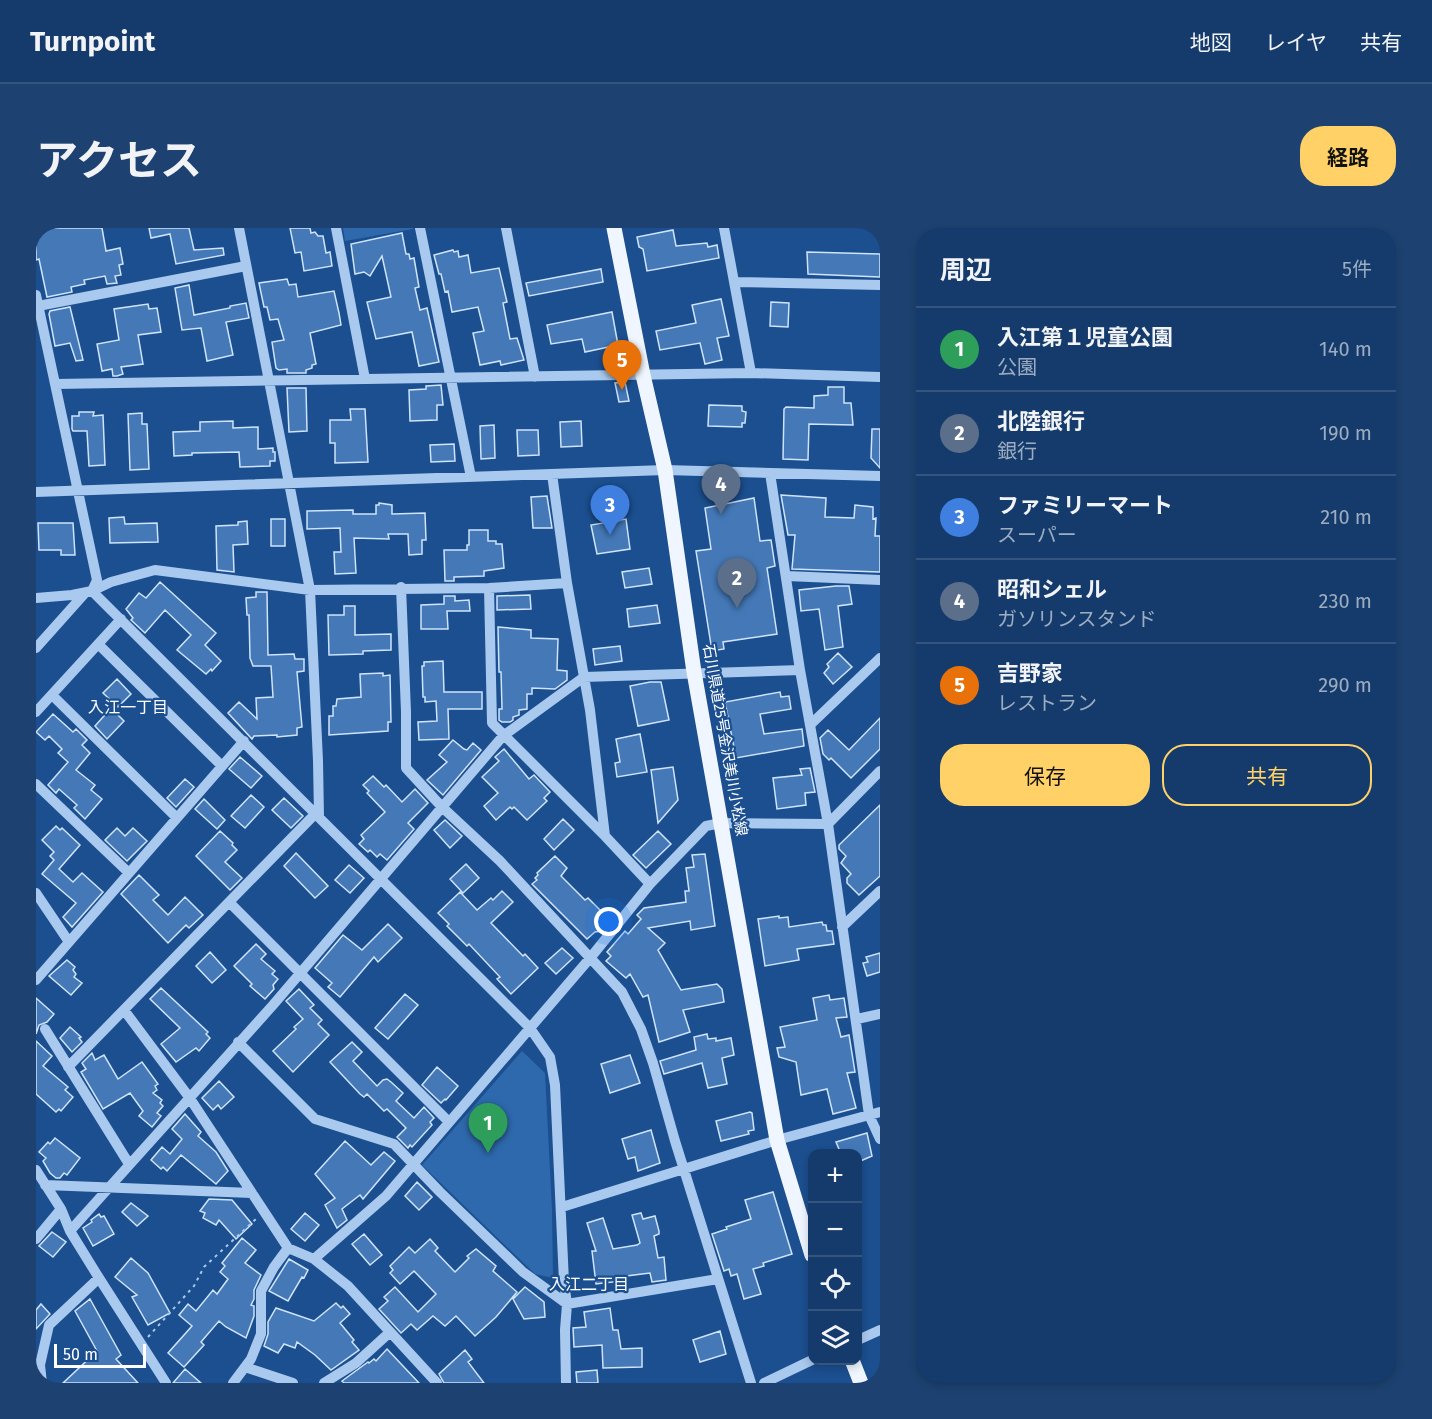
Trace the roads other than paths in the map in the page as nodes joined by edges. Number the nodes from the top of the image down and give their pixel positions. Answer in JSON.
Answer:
{"nodes":[{"id":1,"x":239,"y":228,"type":"edge"},
{"id":2,"x":336,"y":228,"type":"edge"},
{"id":3,"x":420,"y":228,"type":"edge"},
{"id":4,"x":506,"y":228,"type":"edge"},
{"id":5,"x":614,"y":228,"type":"edge"},
{"id":6,"x":724,"y":228,"type":"edge"},
{"id":7,"x":246,"y":266,"type":"junction"},
{"id":8,"x":734,"y":282,"type":"junction"},
{"id":9,"x":880,"y":285,"type":"edge"},
{"id":10,"x":36,"y":295,"type":"edge"},
{"id":11,"x":38,"y":306,"type":"junction"},
{"id":12,"x":751,"y":373,"type":"junction"},
{"id":13,"x":643,"y":375,"type":"junction"},
{"id":14,"x":535,"y":377,"type":"junction"},
{"id":15,"x":880,"y":377,"type":"edge"},
{"id":16,"x":450,"y":378,"type":"junction"},
{"id":17,"x":366,"y":380,"type":"junction"},
{"id":18,"x":269,"y":381,"type":"junction"},
{"id":19,"x":55,"y":384,"type":"junction"},
{"id":20,"x":665,"y":470,"type":"junction"},
{"id":21,"x":770,"y":473,"type":"junction"},
{"id":22,"x":552,"y":474,"type":"junction"},
{"id":23,"x":880,"y":476,"type":"edge"},
{"id":24,"x":471,"y":477,"type":"junction"},
{"id":25,"x":289,"y":483,"type":"junction"},
{"id":26,"x":78,"y":491,"type":"junction"},
{"id":27,"x":36,"y":492,"type":"edge"},
{"id":28,"x":787,"y":576,"type":"junction"},
{"id":29,"x":880,"y":580,"type":"edge"},
{"id":30,"x":567,"y":583,"type":"junction"},
{"id":31,"x":401,"y":588,"type":"junction"},
{"id":32,"x":489,"y":588,"type":"junction"},
{"id":33,"x":310,"y":590,"type":"junction"},
{"id":34,"x":89,"y":592,"type":"junction"},
{"id":35,"x":36,"y":598,"type":"edge"},
{"id":36,"x":121,"y":619,"type":"junction"},
{"id":37,"x":98,"y":644,"type":"junction"},
{"id":38,"x":36,"y":648,"type":"edge"},
{"id":39,"x":880,"y":658,"type":"edge"},
{"id":40,"x":800,"y":670,"type":"junction"},
{"id":41,"x":694,"y":672,"type":"junction"},
{"id":42,"x":584,"y":677,"type":"junction"},
{"id":43,"x":52,"y":695,"type":"junction"},
{"id":44,"x":36,"y":712,"type":"edge"},
{"id":45,"x":810,"y":725,"type":"junction"},
{"id":46,"x":503,"y":736,"type":"junction"},
{"id":47,"x":244,"y":741,"type":"junction"},
{"id":48,"x":222,"y":766,"type":"junction"},
{"id":49,"x":880,"y":771,"type":"edge"},
{"id":50,"x":36,"y":784,"type":"edge"},
{"id":51,"x":442,"y":807,"type":"junction"},
{"id":52,"x":317,"y":814,"type":"junction"},
{"id":53,"x":177,"y":818,"type":"junction"},
{"id":54,"x":720,"y":823,"type":"junction"},
{"id":55,"x":828,"y":824,"type":"junction"},
{"id":56,"x":606,"y":836,"type":"junction"},
{"id":57,"x":129,"y":873,"type":"junction"},
{"id":58,"x":382,"y":878,"type":"junction"},
{"id":59,"x":650,"y":884,"type":"junction"},
{"id":60,"x":880,"y":891,"type":"edge"},
{"id":61,"x":36,"y":893,"type":"edge"},
{"id":62,"x":229,"y":902,"type":"junction"},
{"id":63,"x":842,"y":927,"type":"junction"},
{"id":64,"x":69,"y":942,"type":"junction"},
{"id":65,"x":591,"y":957,"type":"junction"},
{"id":66,"x":300,"y":973,"type":"junction"},
{"id":67,"x":36,"y":980,"type":"edge"},
{"id":68,"x":124,"y":1010,"type":"junction"},
{"id":69,"x":880,"y":1014,"type":"edge"},
{"id":70,"x":856,"y":1019,"type":"junction"},
{"id":71,"x":530,"y":1028,"type":"junction"},
{"id":72,"x":45,"y":1029,"type":"dead end"},
{"id":73,"x":238,"y":1042,"type":"junction"},
{"id":74,"x":68,"y":1067,"type":"junction"},
{"id":75,"x":189,"y":1097,"type":"junction"},
{"id":76,"x":875,"y":1114,"type":"edge"},
{"id":77,"x":449,"y":1122,"type":"junction"},
{"id":78,"x":880,"y":1139,"type":"edge"},
{"id":79,"x":777,"y":1140,"type":"junction"},
{"id":80,"x":129,"y":1164,"type":"junction"},
{"id":81,"x":412,"y":1165,"type":"junction"},
{"id":82,"x":684,"y":1169,"type":"junction"},
{"id":83,"x":39,"y":1179,"type":"edge"},
{"id":84,"x":111,"y":1187,"type":"junction"},
{"id":85,"x":252,"y":1193,"type":"junction"},
{"id":86,"x":562,"y":1207,"type":"junction"},
{"id":87,"x":61,"y":1209,"type":"junction"},
{"id":88,"x":70,"y":1231,"type":"junction"},
{"id":89,"x":36,"y":1239,"type":"edge"},
{"id":90,"x":808,"y":1239,"type":"edge"},
{"id":91,"x":288,"y":1248,"type":"junction"},
{"id":92,"x":314,"y":1259,"type":"junction"},
{"id":93,"x":99,"y":1278,"type":"junction"},
{"id":94,"x":718,"y":1279,"type":"junction"},
{"id":95,"x":567,"y":1304,"type":"junction"},
{"id":96,"x":880,"y":1330,"type":"edge"},
{"id":97,"x":389,"y":1333,"type":"junction"},
{"id":98,"x":862,"y":1338,"type":"edge"},
{"id":99,"x":808,"y":1362,"type":"edge"},
{"id":100,"x":854,"y":1365,"type":"edge"},
{"id":101,"x":245,"y":1367,"type":"junction"},
{"id":102,"x":42,"y":1383,"type":"edge"},
{"id":103,"x":166,"y":1383,"type":"edge"},
{"id":104,"x":233,"y":1383,"type":"edge"},
{"id":105,"x":293,"y":1383,"type":"edge"},
{"id":106,"x":324,"y":1383,"type":"edge"},
{"id":107,"x":437,"y":1383,"type":"edge"},
{"id":108,"x":566,"y":1383,"type":"edge"},
{"id":109,"x":751,"y":1383,"type":"edge"},
{"id":110,"x":764,"y":1383,"type":"edge"},
{"id":111,"x":861,"y":1383,"type":"edge"}],
"edges":[{"from":1,"to":7,"type":"street"},
{"from":2,"to":17,"type":"street"},
{"from":3,"to":16,"type":"street"},
{"from":4,"to":14,"type":"street"},
{"from":5,"to":13,"type":"main road","name":"石川県道25号金沢美川小松線"},
{"from":6,"to":8,"type":"street"},
{"from":7,"to":11,"type":"street"},
{"from":7,"to":18,"type":"street"},
{"from":8,"to":9,"type":"street"},
{"from":8,"to":12,"type":"street"},
{"from":10,"to":11,"type":"street"},
{"from":11,"to":19,"type":"street"},
{"from":12,"to":13,"type":"street"},
{"from":12,"to":15,"type":"street"},
{"from":13,"to":14,"type":"street"},
{"from":13,"to":20,"type":"main road","name":"石川県道25号金沢美川小松線"},
{"from":14,"to":16,"type":"street"},
{"from":16,"to":17,"type":"street"},
{"from":16,"to":24,"type":"street"},
{"from":17,"to":18,"type":"street"},
{"from":18,"to":19,"type":"street"},
{"from":18,"to":25,"type":"street"},
{"from":19,"to":26,"type":"street"},
{"from":20,"to":21,"type":"street"},
{"from":20,"to":22,"type":"street"},
{"from":20,"to":41,"type":"main road","name":"石川県道25号金沢美川小松線"},
{"from":21,"to":23,"type":"street"},
{"from":21,"to":28,"type":"street"},
{"from":22,"to":24,"type":"street"},
{"from":22,"to":30,"type":"street"},
{"from":24,"to":25,"type":"street"},
{"from":25,"to":26,"type":"street"},
{"from":25,"to":33,"type":"street"},
{"from":26,"to":27,"type":"street"},
{"from":26,"to":34,"type":"street"},
{"from":28,"to":29,"type":"street"},
{"from":28,"to":40,"type":"street"},
{"from":30,"to":32,"type":"street"},
{"from":30,"to":42,"type":"street"},
{"from":31,"to":32,"type":"street"},
{"from":31,"to":33,"type":"street"},
{"from":31,"to":51,"type":"street"},
{"from":32,"to":46,"type":"street"},
{"from":33,"to":34,"type":"street"},
{"from":33,"to":52,"type":"street"},
{"from":34,"to":35,"type":"street"},
{"from":34,"to":36,"type":"street"},
{"from":34,"to":38,"type":"street"},
{"from":36,"to":37,"type":"street"},
{"from":36,"to":47,"type":"street"},
{"from":37,"to":43,"type":"street"},
{"from":37,"to":48,"type":"street"},
{"from":39,"to":45,"type":"street"},
{"from":40,"to":41,"type":"street"},
{"from":40,"to":45,"type":"street"},
{"from":41,"to":42,"type":"street"},
{"from":41,"to":54,"type":"main road","name":"石川県道25号金沢美川小松線"},
{"from":42,"to":46,"type":"street"},
{"from":42,"to":56,"type":"street"},
{"from":43,"to":44,"type":"street"},
{"from":43,"to":53,"type":"street"},
{"from":45,"to":55,"type":"street"},
{"from":46,"to":51,"type":"street"},
{"from":46,"to":56,"type":"street"},
{"from":47,"to":48,"type":"street"},
{"from":47,"to":52,"type":"street"},
{"from":48,"to":53,"type":"street"},
{"from":49,"to":55,"type":"street"},
{"from":50,"to":57,"type":"street"},
{"from":51,"to":58,"type":"street"},
{"from":51,"to":65,"type":"street"},
{"from":52,"to":58,"type":"street"},
{"from":52,"to":62,"type":"street"},
{"from":53,"to":57,"type":"street"},
{"from":54,"to":55,"type":"street"},
{"from":54,"to":59,"type":"street"},
{"from":54,"to":79,"type":"main road","name":"石川県道25号金沢美川小松線"},
{"from":55,"to":63,"type":"street"},
{"from":56,"to":59,"type":"street"},
{"from":57,"to":64,"type":"street"},
{"from":58,"to":66,"type":"street"},
{"from":58,"to":71,"type":"street"},
{"from":59,"to":65,"type":"street"},
{"from":60,"to":63,"type":"street"},
{"from":61,"to":64,"type":"street"},
{"from":62,"to":66,"type":"street"},
{"from":62,"to":68,"type":"street"},
{"from":63,"to":70,"type":"street"},
{"from":64,"to":67,"type":"street"},
{"from":65,"to":71,"type":"street"},
{"from":65,"to":82,"type":"street"},
{"from":66,"to":73,"type":"street"},
{"from":66,"to":77,"type":"street"},
{"from":68,"to":74,"type":"street"},
{"from":68,"to":75,"type":"street"},
{"from":69,"to":70,"type":"street"},
{"from":70,"to":76,"type":"street"},
{"from":71,"to":77,"type":"street"},
{"from":71,"to":86,"type":"street"},
{"from":72,"to":74,"type":"street"},
{"from":73,"to":75,"type":"street"},
{"from":73,"to":81,"type":"street"},
{"from":74,"to":80,"type":"street"},
{"from":75,"to":80,"type":"street"},
{"from":75,"to":85,"type":"street"},
{"from":76,"to":78,"type":"street"},
{"from":76,"to":79,"type":"street"},
{"from":77,"to":81,"type":"street"},
{"from":79,"to":82,"type":"street"},
{"from":79,"to":90,"type":"main road","name":"石川県道25号金沢美川小松線"},
{"from":80,"to":84,"type":"street"},
{"from":81,"to":92,"type":"street"},
{"from":81,"to":95,"type":"street"},
{"from":82,"to":86,"type":"street"},
{"from":82,"to":94,"type":"street"},
{"from":83,"to":84,"type":"street"},
{"from":83,"to":87,"type":"street"},
{"from":84,"to":85,"type":"street"},
{"from":84,"to":88,"type":"street"},
{"from":85,"to":91,"type":"street"},
{"from":86,"to":95,"type":"street"},
{"from":87,"to":88,"type":"street"},
{"from":87,"to":89,"type":"street"},
{"from":88,"to":93,"type":"street"},
{"from":91,"to":92,"type":"street"},
{"from":91,"to":101,"type":"street"},
{"from":92,"to":97,"type":"street"},
{"from":93,"to":102,"type":"street"},
{"from":93,"to":103,"type":"street"},
{"from":94,"to":95,"type":"street"},
{"from":94,"to":109,"type":"street"},
{"from":95,"to":108,"type":"street"},
{"from":96,"to":98,"type":"street"},
{"from":97,"to":106,"type":"street"},
{"from":97,"to":107,"type":"street"},
{"from":99,"to":110,"type":"street"},
{"from":100,"to":111,"type":"main road"},
{"from":101,"to":104,"type":"street"},
{"from":101,"to":105,"type":"street"}]}
